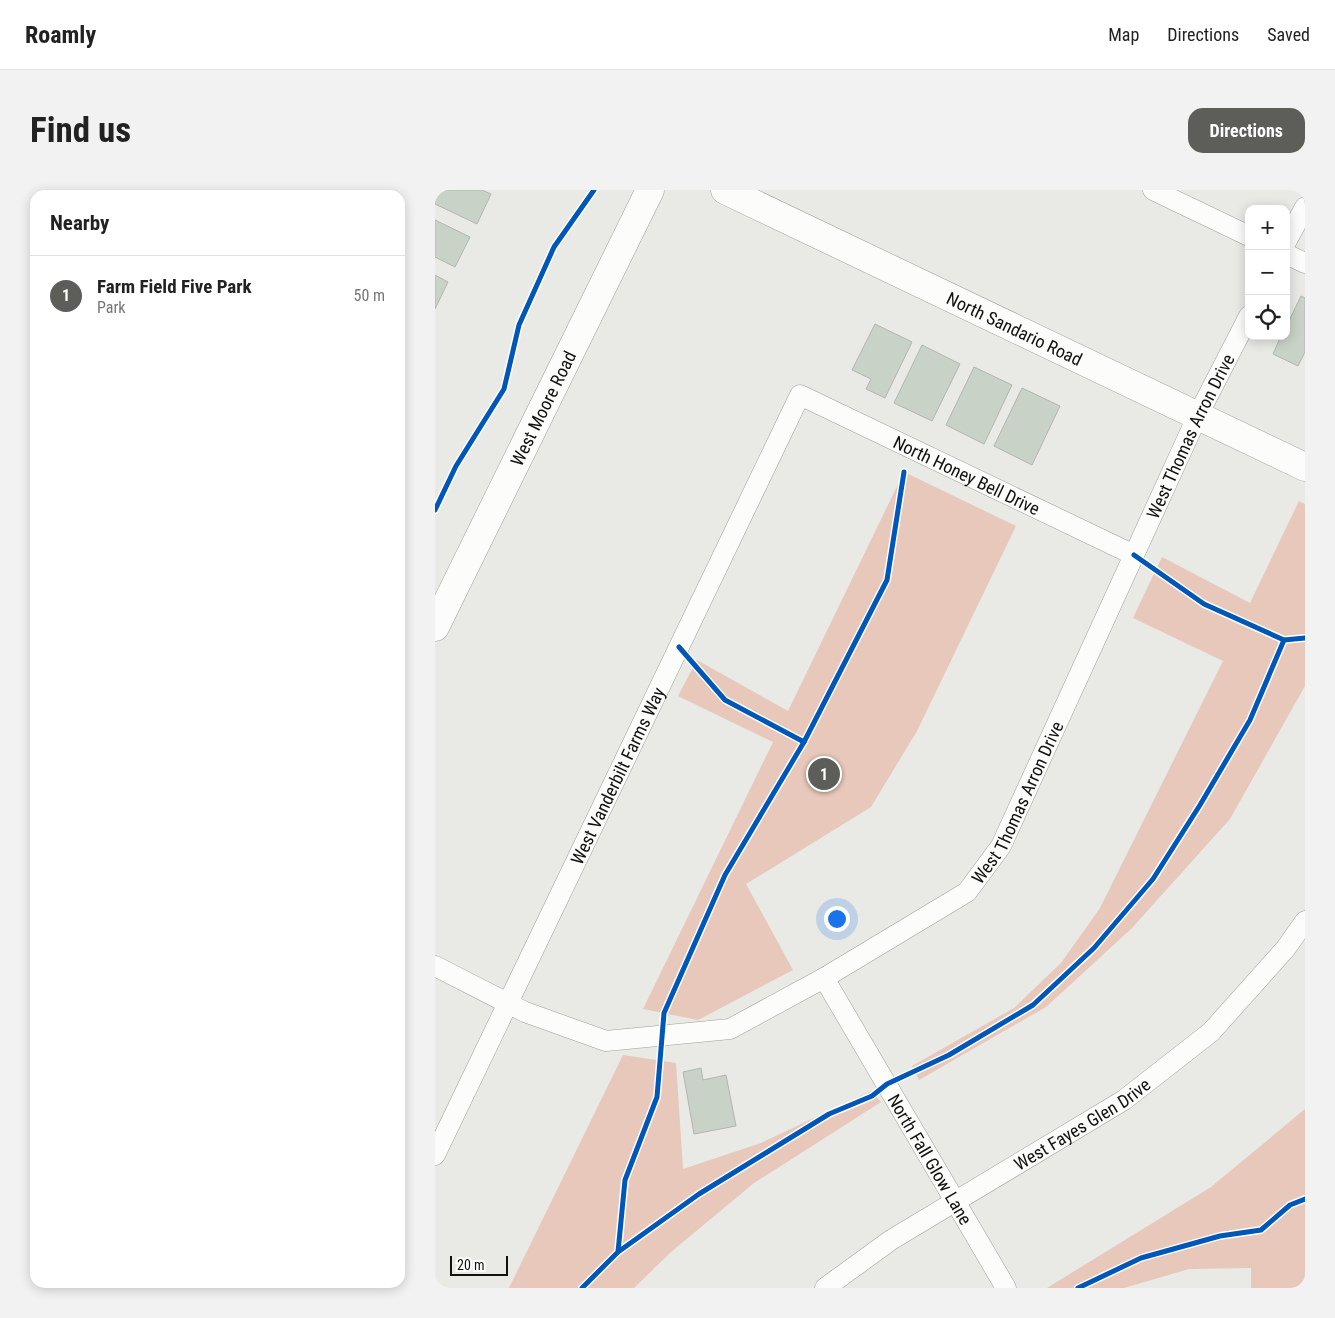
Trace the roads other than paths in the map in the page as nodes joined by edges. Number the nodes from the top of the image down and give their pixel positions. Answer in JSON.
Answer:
{"nodes":[{"id":1,"x":650,"y":190,"type":"edge"},
{"id":2,"x":725,"y":190,"type":"edge"},
{"id":3,"x":1153,"y":190,"type":"edge"},
{"id":4,"x":1305,"y":207,"type":"edge"},
{"id":5,"x":1245,"y":234,"type":"edge"},
{"id":6,"x":1290,"y":235,"type":"edge"},
{"id":7,"x":1290,"y":256,"type":"edge"},
{"id":8,"x":1305,"y":263,"type":"edge"},
{"id":9,"x":1245,"y":324,"type":"edge"},
{"id":10,"x":799,"y":395,"type":"joint"},
{"id":11,"x":1198,"y":415,"type":"junction"},
{"id":12,"x":1305,"y":467,"type":"edge"},
{"id":13,"x":1134,"y":555,"type":"junction"},
{"id":14,"x":435,"y":628,"type":"edge"},
{"id":15,"x":1305,"y":921,"type":"edge"},
{"id":16,"x":435,"y":966,"type":"edge"},
{"id":17,"x":825,"y":978,"type":"junction"},
{"id":18,"x":509,"y":1004,"type":"junction"},
{"id":19,"x":435,"y":1156,"type":"edge"},
{"id":20,"x":955,"y":1202,"type":"junction"},
{"id":21,"x":825,"y":1288,"type":"edge"},
{"id":22,"x":1006,"y":1288,"type":"edge"}],
"edges":[{"from":1,"to":14,"type":"main road","name":"West Moore Road"},
{"from":2,"to":11,"type":"main road","name":"North Sandario Road"},
{"from":3,"to":5,"type":"street"},
{"from":4,"to":6,"type":"street"},
{"from":7,"to":8,"type":"street"},
{"from":9,"to":11,"type":"street","name":"West Thomas Arron Drive"},
{"from":10,"to":13,"type":"street","name":"North Honey Bell Drive"},
{"from":10,"to":18,"type":"street","name":"West Vanderbilt Farms Way"},
{"from":11,"to":12,"type":"main road","name":"North Sandario Road"},
{"from":11,"to":13,"type":"street","name":"West Thomas Arron Drive"},
{"from":13,"to":17,"type":"street","name":"West Thomas Arron Drive"},
{"from":15,"to":20,"type":"street","name":"West Fayes Glen Drive"},
{"from":16,"to":18,"type":"street","name":"West Thomas Arron Drive"},
{"from":17,"to":18,"type":"street","name":"West Thomas Arron Drive"},
{"from":17,"to":20,"type":"street","name":"North Fall Glow Lane"},
{"from":18,"to":19,"type":"street","name":"West Vanderbilt Farms Way"},
{"from":20,"to":21,"type":"street","name":"West Fayes Glen Drive"},
{"from":20,"to":22,"type":"street","name":"North Fall Glow Lane"}]}
